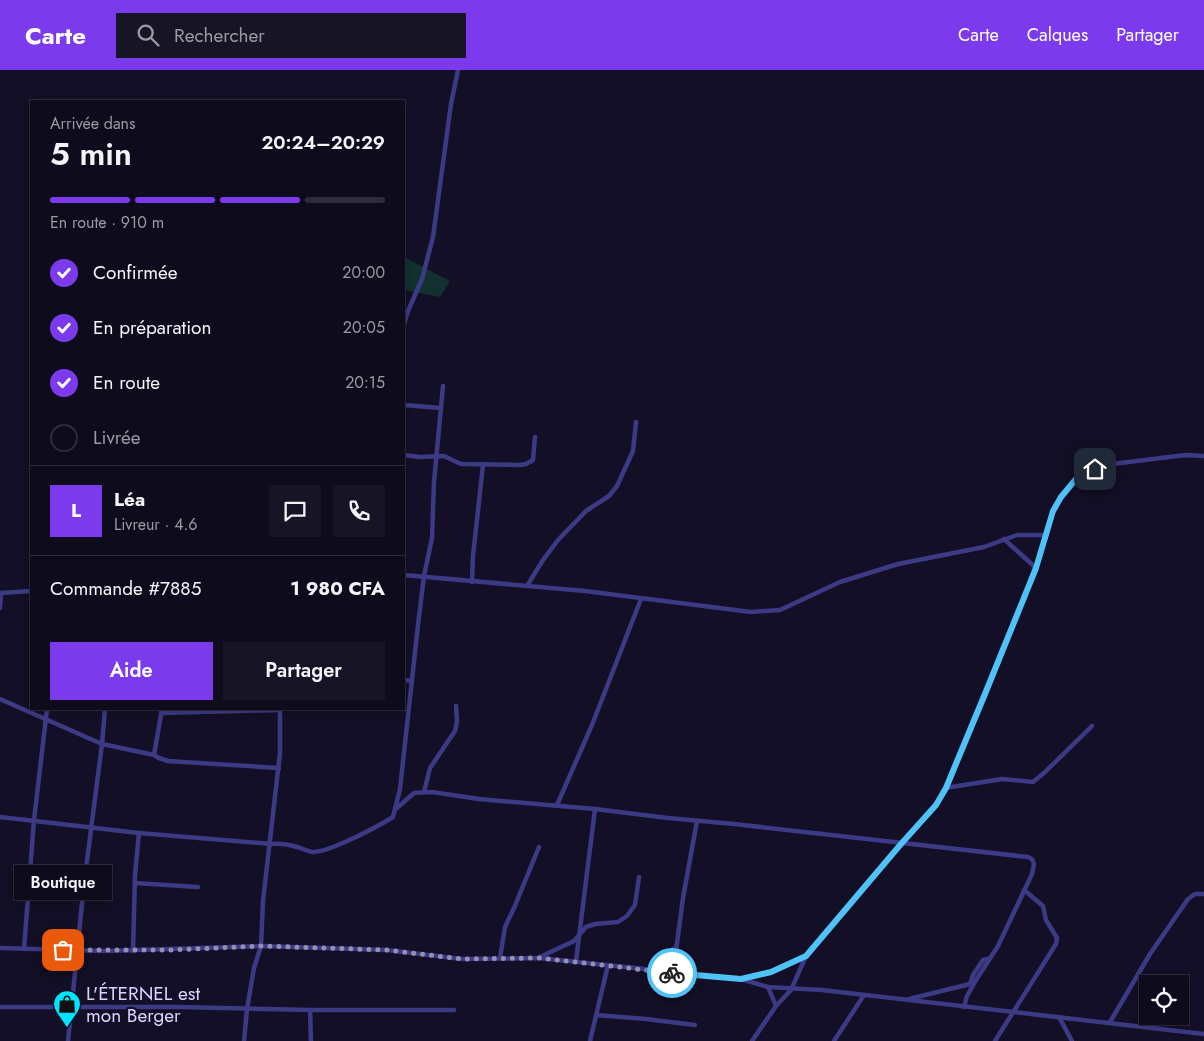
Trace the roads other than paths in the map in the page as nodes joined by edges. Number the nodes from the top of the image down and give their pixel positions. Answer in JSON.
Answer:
{"nodes":[{"id":1,"x":458,"y":70,"type":"edge"},
{"id":2,"x":405,"y":321,"type":"edge"},
{"id":3,"x":443,"y":386,"type":"dead end"},
{"id":4,"x":405,"y":404,"type":"edge"},
{"id":5,"x":441,"y":408,"type":"junction"},
{"id":6,"x":636,"y":422,"type":"dead end"},
{"id":7,"x":535,"y":437,"type":"dead end"},
{"id":8,"x":405,"y":455,"type":"edge"},
{"id":9,"x":1204,"y":456,"type":"edge"},
{"id":10,"x":437,"y":457,"type":"junction"},
{"id":11,"x":483,"y":465,"type":"junction"},
{"id":12,"x":1047,"y":535,"type":"junction"},
{"id":13,"x":1004,"y":539,"type":"junction"},
{"id":14,"x":1036,"y":568,"type":"junction"},
{"id":15,"x":405,"y":575,"type":"edge"},
{"id":16,"x":424,"y":576,"type":"junction"},
{"id":17,"x":472,"y":582,"type":"junction"},
{"id":18,"x":527,"y":586,"type":"junction"},
{"id":19,"x":30,"y":591,"type":"edge"},
{"id":20,"x":1,"y":593,"type":"edge"},
{"id":21,"x":641,"y":599,"type":"junction"},
{"id":22,"x":0,"y":608,"type":"edge"},
{"id":23,"x":405,"y":680,"type":"edge"},
{"id":24,"x":412,"y":680,"type":"junction"},
{"id":25,"x":0,"y":699,"type":"edge"},
{"id":26,"x":456,"y":706,"type":"dead end"},
{"id":27,"x":46,"y":710,"type":"edge"},
{"id":28,"x":105,"y":710,"type":"edge"},
{"id":29,"x":220,"y":710,"type":"edge"},
{"id":30,"x":280,"y":710,"type":"edge"},
{"id":31,"x":161,"y":711,"type":"edge"},
{"id":32,"x":46,"y":719,"type":"junction"},
{"id":33,"x":1092,"y":726,"type":"dead end"},
{"id":34,"x":102,"y":744,"type":"junction"},
{"id":35,"x":154,"y":755,"type":"junction"},
{"id":36,"x":279,"y":768,"type":"junction"},
{"id":37,"x":946,"y":788,"type":"junction"},
{"id":38,"x":424,"y":792,"type":"junction"},
{"id":39,"x":557,"y":805,"type":"junction"},
{"id":40,"x":396,"y":809,"type":"junction"},
{"id":41,"x":595,"y":809,"type":"junction"},
{"id":42,"x":0,"y":816,"type":"edge"},
{"id":43,"x":34,"y":820,"type":"junction"},
{"id":44,"x":697,"y":821,"type":"junction"},
{"id":45,"x":92,"y":828,"type":"junction"},
{"id":46,"x":139,"y":834,"type":"junction"},
{"id":47,"x":271,"y":844,"type":"junction"},
{"id":48,"x":901,"y":844,"type":"junction"},
{"id":49,"x":539,"y":847,"type":"dead end"},
{"id":50,"x":639,"y":876,"type":"dead end"},
{"id":51,"x":135,"y":883,"type":"junction"},
{"id":52,"x":198,"y":887,"type":"dead end"},
{"id":53,"x":1024,"y":890,"type":"junction"},
{"id":54,"x":1204,"y":894,"type":"edge"},
{"id":55,"x":580,"y":935,"type":"junction"},
{"id":56,"x":261,"y":946,"type":"junction"},
{"id":57,"x":677,"y":946,"type":"junction"},
{"id":58,"x":0,"y":948,"type":"edge"},
{"id":59,"x":24,"y":949,"type":"junction"},
{"id":60,"x":77,"y":951,"type":"junction"},
{"id":61,"x":133,"y":951,"type":"junction"},
{"id":62,"x":806,"y":956,"type":"junction"},
{"id":63,"x":500,"y":958,"type":"junction"},
{"id":64,"x":539,"y":958,"type":"junction"},
{"id":65,"x":988,"y":959,"type":"junction"},
{"id":66,"x":576,"y":962,"type":"junction"},
{"id":67,"x":608,"y":965,"type":"junction"},
{"id":68,"x":647,"y":970,"type":"junction"},
{"id":69,"x":673,"y":973,"type":"junction"},
{"id":70,"x":741,"y":979,"type":"junction"},
{"id":71,"x":768,"y":987,"type":"junction"},
{"id":72,"x":791,"y":990,"type":"junction"},
{"id":73,"x":864,"y":995,"type":"junction"},
{"id":74,"x":905,"y":1000,"type":"junction"},
{"id":75,"x":72,"y":1006,"type":"junction"},
{"id":76,"x":776,"y":1006,"type":"junction"},
{"id":77,"x":0,"y":1007,"type":"edge"},
{"id":78,"x":964,"y":1007,"type":"junction"},
{"id":79,"x":247,"y":1009,"type":"junction"},
{"id":80,"x":310,"y":1010,"type":"junction"},
{"id":81,"x":454,"y":1010,"type":"dead end"},
{"id":82,"x":1014,"y":1012,"type":"junction"},
{"id":83,"x":596,"y":1015,"type":"junction"},
{"id":84,"x":1059,"y":1017,"type":"junction"},
{"id":85,"x":1110,"y":1022,"type":"junction"},
{"id":86,"x":695,"y":1025,"type":"dead end"},
{"id":87,"x":1204,"y":1034,"type":"edge"},
{"id":88,"x":68,"y":1041,"type":"edge"},
{"id":89,"x":244,"y":1041,"type":"edge"},
{"id":90,"x":311,"y":1041,"type":"edge"},
{"id":91,"x":590,"y":1041,"type":"edge"},
{"id":92,"x":752,"y":1041,"type":"edge"},
{"id":93,"x":834,"y":1041,"type":"edge"},
{"id":94,"x":995,"y":1041,"type":"edge"},
{"id":95,"x":1072,"y":1041,"type":"edge"}],
"edges":[{"from":1,"to":2,"type":"street"},
{"from":3,"to":5,"type":"street"},
{"from":4,"to":5,"type":"street"},
{"from":5,"to":10,"type":"street"},
{"from":6,"to":18,"type":"street"},
{"from":7,"to":11,"type":"street"},
{"from":8,"to":10,"type":"street"},
{"from":9,"to":12,"type":"street"},
{"from":10,"to":11,"type":"street"},
{"from":10,"to":16,"type":"street"},
{"from":11,"to":17,"type":"street"},
{"from":12,"to":13,"type":"street"},
{"from":12,"to":14,"type":"street"},
{"from":13,"to":14,"type":"street"},
{"from":13,"to":21,"type":"street"},
{"from":14,"to":37,"type":"street"},
{"from":15,"to":16,"type":"street"},
{"from":16,"to":17,"type":"street"},
{"from":16,"to":24,"type":"street"},
{"from":17,"to":18,"type":"street"},
{"from":18,"to":21,"type":"street"},
{"from":19,"to":20,"type":"street"},
{"from":20,"to":22,"type":"street"},
{"from":21,"to":39,"type":"street"},
{"from":23,"to":24,"type":"street"},
{"from":24,"to":40,"type":"street"},
{"from":25,"to":32,"type":"street"},
{"from":26,"to":38,"type":"street"},
{"from":27,"to":32,"type":"street"},
{"from":28,"to":34,"type":"street"},
{"from":29,"to":31,"type":"street"},
{"from":30,"to":36,"type":"street"},
{"from":31,"to":35,"type":"street"},
{"from":32,"to":34,"type":"street"},
{"from":32,"to":43,"type":"street"},
{"from":33,"to":37,"type":"street"},
{"from":34,"to":35,"type":"street"},
{"from":34,"to":45,"type":"street"},
{"from":35,"to":36,"type":"street"},
{"from":36,"to":47,"type":"street"},
{"from":37,"to":48,"type":"street"},
{"from":38,"to":39,"type":"street"},
{"from":38,"to":40,"type":"street"},
{"from":39,"to":41,"type":"street"},
{"from":40,"to":47,"type":"street"},
{"from":41,"to":44,"type":"street"},
{"from":41,"to":55,"type":"street"},
{"from":42,"to":43,"type":"street"},
{"from":43,"to":45,"type":"street"},
{"from":43,"to":59,"type":"street"},
{"from":44,"to":48,"type":"street"},
{"from":44,"to":57,"type":"street"},
{"from":45,"to":46,"type":"street"},
{"from":45,"to":60,"type":"street"},
{"from":46,"to":47,"type":"street"},
{"from":46,"to":51,"type":"street"},
{"from":47,"to":56,"type":"street"},
{"from":48,"to":53,"type":"street"},
{"from":48,"to":62,"type":"street"},
{"from":49,"to":63,"type":"street"},
{"from":50,"to":55,"type":"street"},
{"from":51,"to":52,"type":"street"},
{"from":51,"to":61,"type":"street"},
{"from":53,"to":65,"type":"street"},
{"from":53,"to":82,"type":"street"},
{"from":54,"to":85,"type":"street"},
{"from":55,"to":64,"type":"street"},
{"from":55,"to":66,"type":"street"},
{"from":56,"to":61,"type":"street"},
{"from":56,"to":63,"type":"street"},
{"from":56,"to":79,"type":"street"},
{"from":57,"to":68,"type":"street"},
{"from":57,"to":69,"type":"street"},
{"from":58,"to":59,"type":"street"},
{"from":59,"to":60,"type":"street"},
{"from":60,"to":61,"type":"street"},
{"from":60,"to":75,"type":"street"},
{"from":62,"to":70,"type":"street"},
{"from":62,"to":72,"type":"street"},
{"from":63,"to":64,"type":"street"},
{"from":64,"to":66,"type":"street"},
{"from":65,"to":74,"type":"street"},
{"from":65,"to":78,"type":"street"},
{"from":66,"to":67,"type":"street"},
{"from":67,"to":68,"type":"street"},
{"from":67,"to":83,"type":"street"},
{"from":68,"to":69,"type":"street"},
{"from":69,"to":70,"type":"street"},
{"from":70,"to":71,"type":"street"},
{"from":71,"to":72,"type":"street"},
{"from":71,"to":76,"type":"street"},
{"from":72,"to":73,"type":"street"},
{"from":72,"to":76,"type":"street"},
{"from":73,"to":74,"type":"street"},
{"from":73,"to":93,"type":"street"},
{"from":74,"to":78,"type":"street"},
{"from":75,"to":77,"type":"street"},
{"from":75,"to":79,"type":"street"},
{"from":75,"to":88,"type":"street"},
{"from":76,"to":92,"type":"street"},
{"from":78,"to":82,"type":"street"},
{"from":79,"to":80,"type":"street"},
{"from":79,"to":89,"type":"street"},
{"from":80,"to":81,"type":"street"},
{"from":80,"to":90,"type":"street"},
{"from":82,"to":84,"type":"street"},
{"from":82,"to":94,"type":"street"},
{"from":83,"to":86,"type":"street"},
{"from":83,"to":91,"type":"street"},
{"from":84,"to":85,"type":"street"},
{"from":84,"to":95,"type":"street"},
{"from":85,"to":87,"type":"street"}]}
